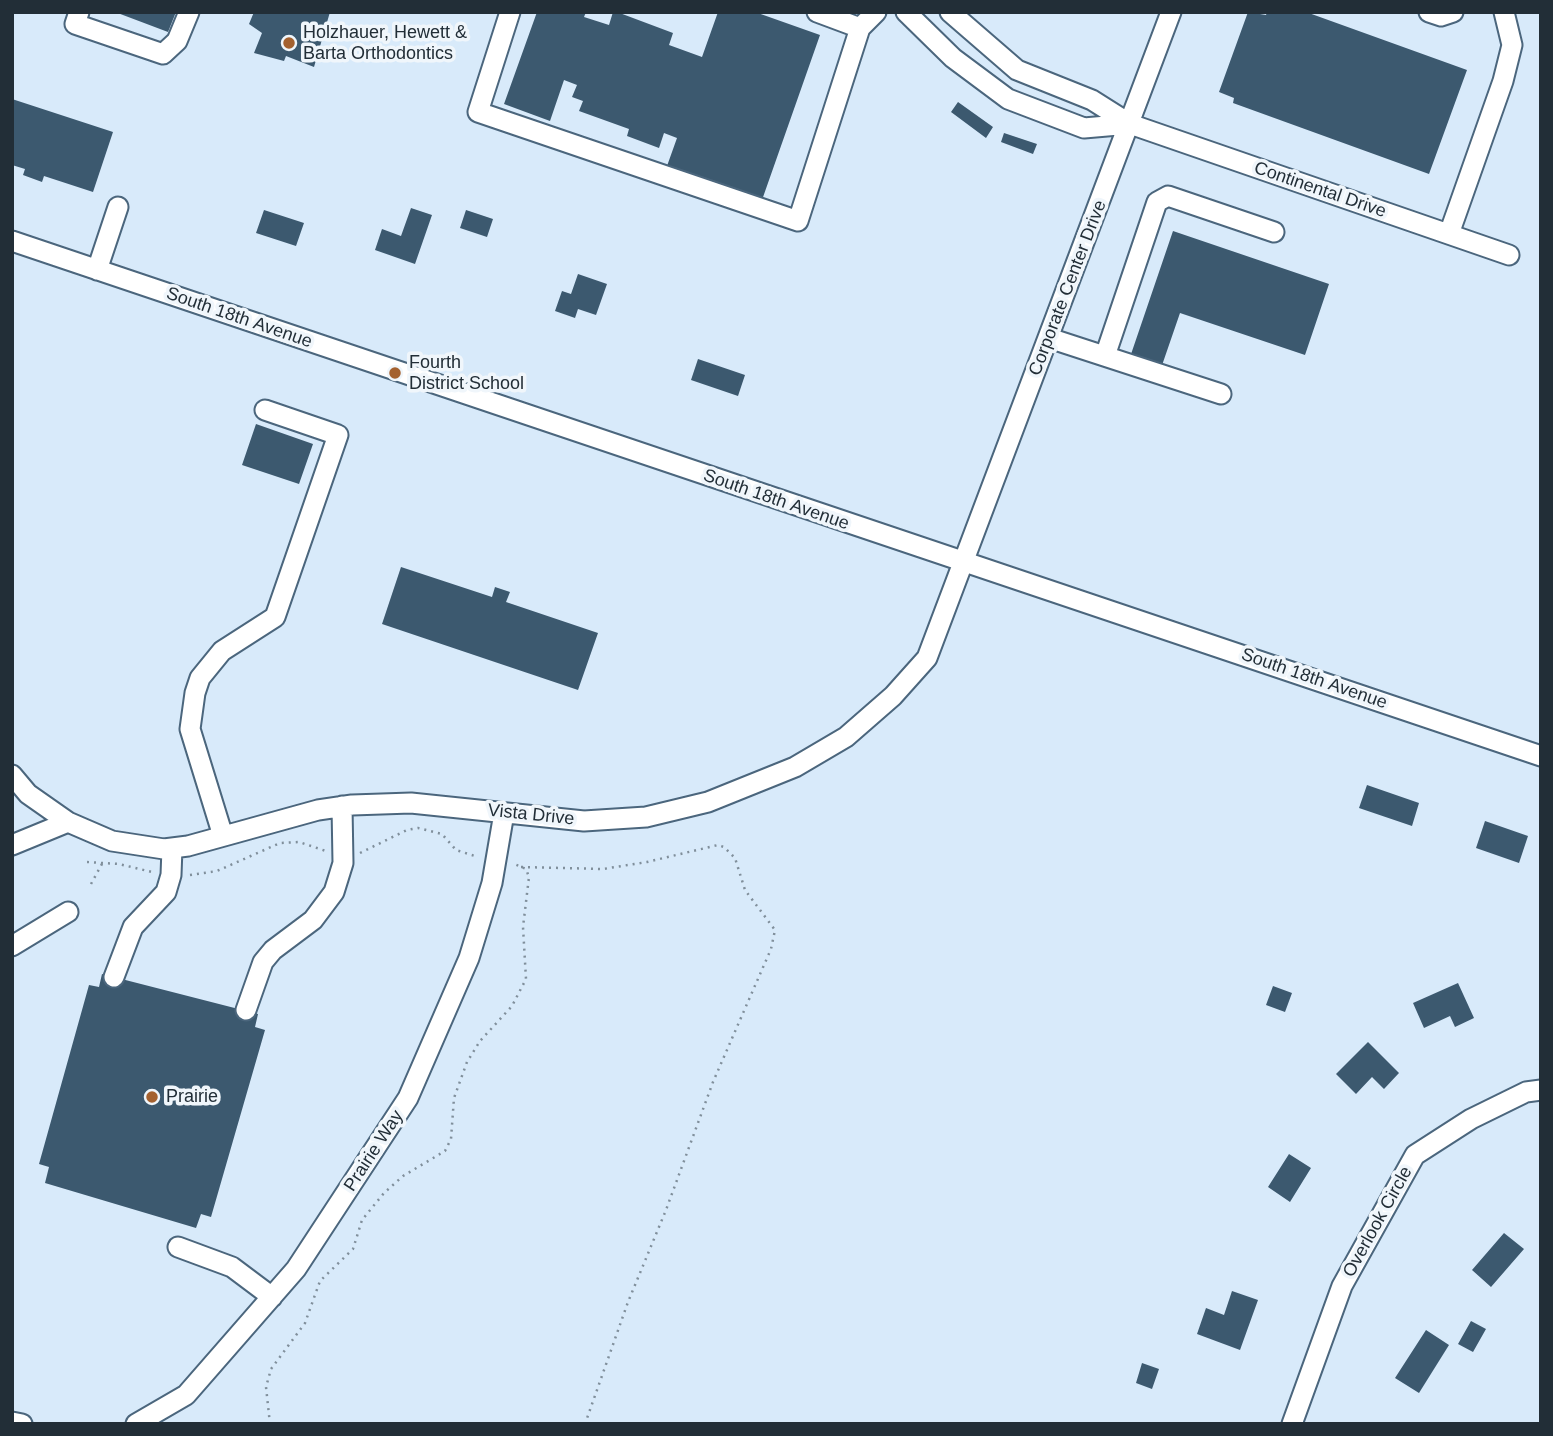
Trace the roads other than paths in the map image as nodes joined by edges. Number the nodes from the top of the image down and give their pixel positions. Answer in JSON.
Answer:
{"nodes":[{"id":1,"x":79,"y":12,"type":"edge"},
{"id":2,"x":189,"y":12,"type":"edge"},
{"id":3,"x":510,"y":12,"type":"edge"},
{"id":4,"x":817,"y":12,"type":"edge"},
{"id":5,"x":876,"y":12,"type":"edge"},
{"id":6,"x":906,"y":12,"type":"edge"},
{"id":7,"x":950,"y":12,"type":"edge"},
{"id":8,"x":1171,"y":12,"type":"edge"},
{"id":9,"x":1429,"y":12,"type":"edge"},
{"id":10,"x":1453,"y":12,"type":"edge"},
{"id":11,"x":1504,"y":12,"type":"edge"},
{"id":12,"x":860,"y":28,"type":"junction"},
{"id":13,"x":1130,"y":124,"type":"junction"},
{"id":14,"x":118,"y":207,"type":"dead end"},
{"id":15,"x":1274,"y":232,"type":"dead end"},
{"id":16,"x":1449,"y":234,"type":"junction"},
{"id":17,"x":12,"y":241,"type":"edge"},
{"id":18,"x":1509,"y":255,"type":"dead end"},
{"id":19,"x":96,"y":270,"type":"junction"},
{"id":20,"x":1049,"y":338,"type":"junction"},
{"id":21,"x":1105,"y":356,"type":"junction"},
{"id":22,"x":1221,"y":394,"type":"dead end"},
{"id":23,"x":265,"y":410,"type":"dead end"},
{"id":24,"x":964,"y":564,"type":"junction"},
{"id":25,"x":1541,"y":756,"type":"edge"},
{"id":26,"x":12,"y":775,"type":"edge"},
{"id":27,"x":342,"y":807,"type":"junction"},
{"id":28,"x":503,"y":813,"type":"junction"},
{"id":29,"x":68,"y":822,"type":"junction"},
{"id":30,"x":223,"y":836,"type":"junction"},
{"id":31,"x":12,"y":845,"type":"edge"},
{"id":32,"x":172,"y":848,"type":"junction"},
{"id":33,"x":68,"y":912,"type":"dead end"},
{"id":34,"x":12,"y":946,"type":"edge"},
{"id":35,"x":114,"y":977,"type":"dead end"},
{"id":36,"x":246,"y":1010,"type":"dead end"},
{"id":37,"x":1541,"y":1090,"type":"edge"},
{"id":38,"x":178,"y":1247,"type":"dead end"},
{"id":39,"x":272,"y":1297,"type":"junction"},
{"id":40,"x":12,"y":1422,"type":"edge"},
{"id":41,"x":22,"y":1424,"type":"edge"},
{"id":42,"x":136,"y":1424,"type":"edge"},
{"id":43,"x":1292,"y":1424,"type":"edge"}],
"edges":[{"from":1,"to":2,"type":"street"},
{"from":3,"to":12,"type":"street"},
{"from":4,"to":12,"type":"street"},
{"from":5,"to":12,"type":"street"},
{"from":6,"to":13,"type":"street","name":"Continental Drive"},
{"from":7,"to":13,"type":"street","name":"Continental Drive"},
{"from":8,"to":13,"type":"street","name":"Corporate Center Drive"},
{"from":9,"to":10,"type":"street"},
{"from":11,"to":16,"type":"street"},
{"from":13,"to":16,"type":"street","name":"Continental Drive"},
{"from":13,"to":20,"type":"street","name":"Corporate Center Drive"},
{"from":14,"to":19,"type":"street"},
{"from":15,"to":21,"type":"street"},
{"from":16,"to":18,"type":"street","name":"Continental Drive"},
{"from":17,"to":19,"type":"street","name":"South 18th Avenue"},
{"from":19,"to":24,"type":"street","name":"South 18th Avenue"},
{"from":20,"to":21,"type":"street"},
{"from":20,"to":24,"type":"street","name":"Corporate Center Drive"},
{"from":21,"to":22,"type":"street"},
{"from":23,"to":30,"type":"street"},
{"from":24,"to":25,"type":"street","name":"South 18th Avenue"},
{"from":24,"to":28,"type":"street","name":"Vista Drive"},
{"from":26,"to":29,"type":"street","name":"Vista Drive"},
{"from":27,"to":28,"type":"street","name":"Vista Drive"},
{"from":27,"to":30,"type":"street","name":"Vista Drive"},
{"from":27,"to":36,"type":"street"},
{"from":28,"to":39,"type":"street","name":"Prairie Way"},
{"from":29,"to":31,"type":"street"},
{"from":29,"to":32,"type":"street","name":"Vista Drive"},
{"from":30,"to":32,"type":"street","name":"Vista Drive"},
{"from":32,"to":35,"type":"street"},
{"from":33,"to":34,"type":"street"},
{"from":37,"to":43,"type":"street","name":"Overlook Circle"},
{"from":38,"to":39,"type":"street"},
{"from":39,"to":42,"type":"street","name":"Prairie Way"},
{"from":40,"to":41,"type":"street"}]}
